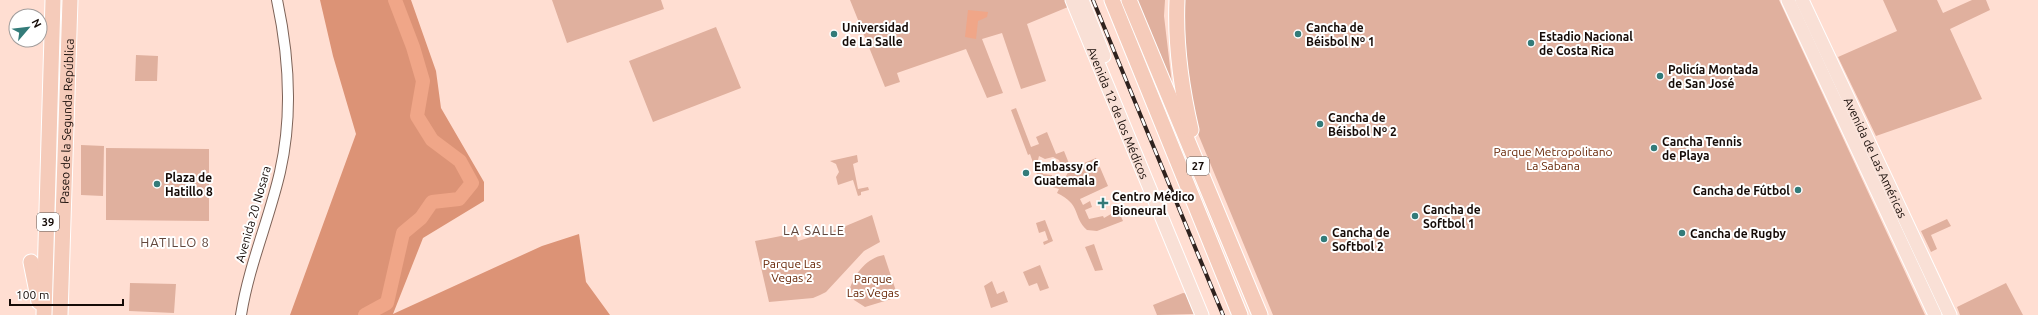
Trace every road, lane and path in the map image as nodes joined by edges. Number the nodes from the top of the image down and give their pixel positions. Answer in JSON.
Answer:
{"nodes":[{"id":1,"x":53,"y":0,"type":"edge"},
{"id":2,"x":277,"y":0,"type":"edge"},
{"id":3,"x":1072,"y":0,"type":"edge"},
{"id":4,"x":1082,"y":0,"type":"edge"},
{"id":5,"x":1112,"y":0,"type":"edge"},
{"id":6,"x":1129,"y":0,"type":"edge"},
{"id":7,"x":1177,"y":0,"type":"edge"},
{"id":8,"x":1788,"y":0,"type":"edge"},
{"id":9,"x":1802,"y":0,"type":"edge"},
{"id":10,"x":70,"y":1,"type":"edge"},
{"id":11,"x":1220,"y":220,"type":"junction"},
{"id":12,"x":31,"y":262,"type":"dead end"},
{"id":13,"x":43,"y":315,"type":"edge"},
{"id":14,"x":60,"y":315,"type":"edge"},
{"id":15,"x":241,"y":315,"type":"edge"},
{"id":16,"x":1202,"y":315,"type":"edge"},
{"id":17,"x":1212,"y":315,"type":"edge"},
{"id":18,"x":1240,"y":315,"type":"edge"},
{"id":19,"x":1260,"y":315,"type":"edge"},
{"id":20,"x":1935,"y":315,"type":"edge"},
{"id":21,"x":1950,"y":315,"type":"edge"}],
"edges":[{"from":1,"to":13,"type":"highway","name":"Paseo de la Segunda República","number":"39"},
{"from":2,"to":15,"type":"street","name":"Avenida 20 Nosara"},
{"from":3,"to":16,"type":"main road","name":"Avenida 12 de los Médicos"},
{"from":4,"to":17,"type":"main road","name":"Avenida 12 de los Médicos"},
{"from":5,"to":18,"type":"highway","number":"27"},
{"from":6,"to":11,"type":"highway","number":"27"},
{"from":7,"to":11,"type":"highway"},
{"from":8,"to":20,"type":"main road","name":"Avenida de Las Américas"},
{"from":9,"to":21,"type":"main road","name":"Avenida de Las Américas"},
{"from":10,"to":14,"type":"highway","name":"Paseo de la Segunda República","number":"39"},
{"from":11,"to":19,"type":"highway","number":"27"},
{"from":12,"to":13,"type":"highway"}]}
